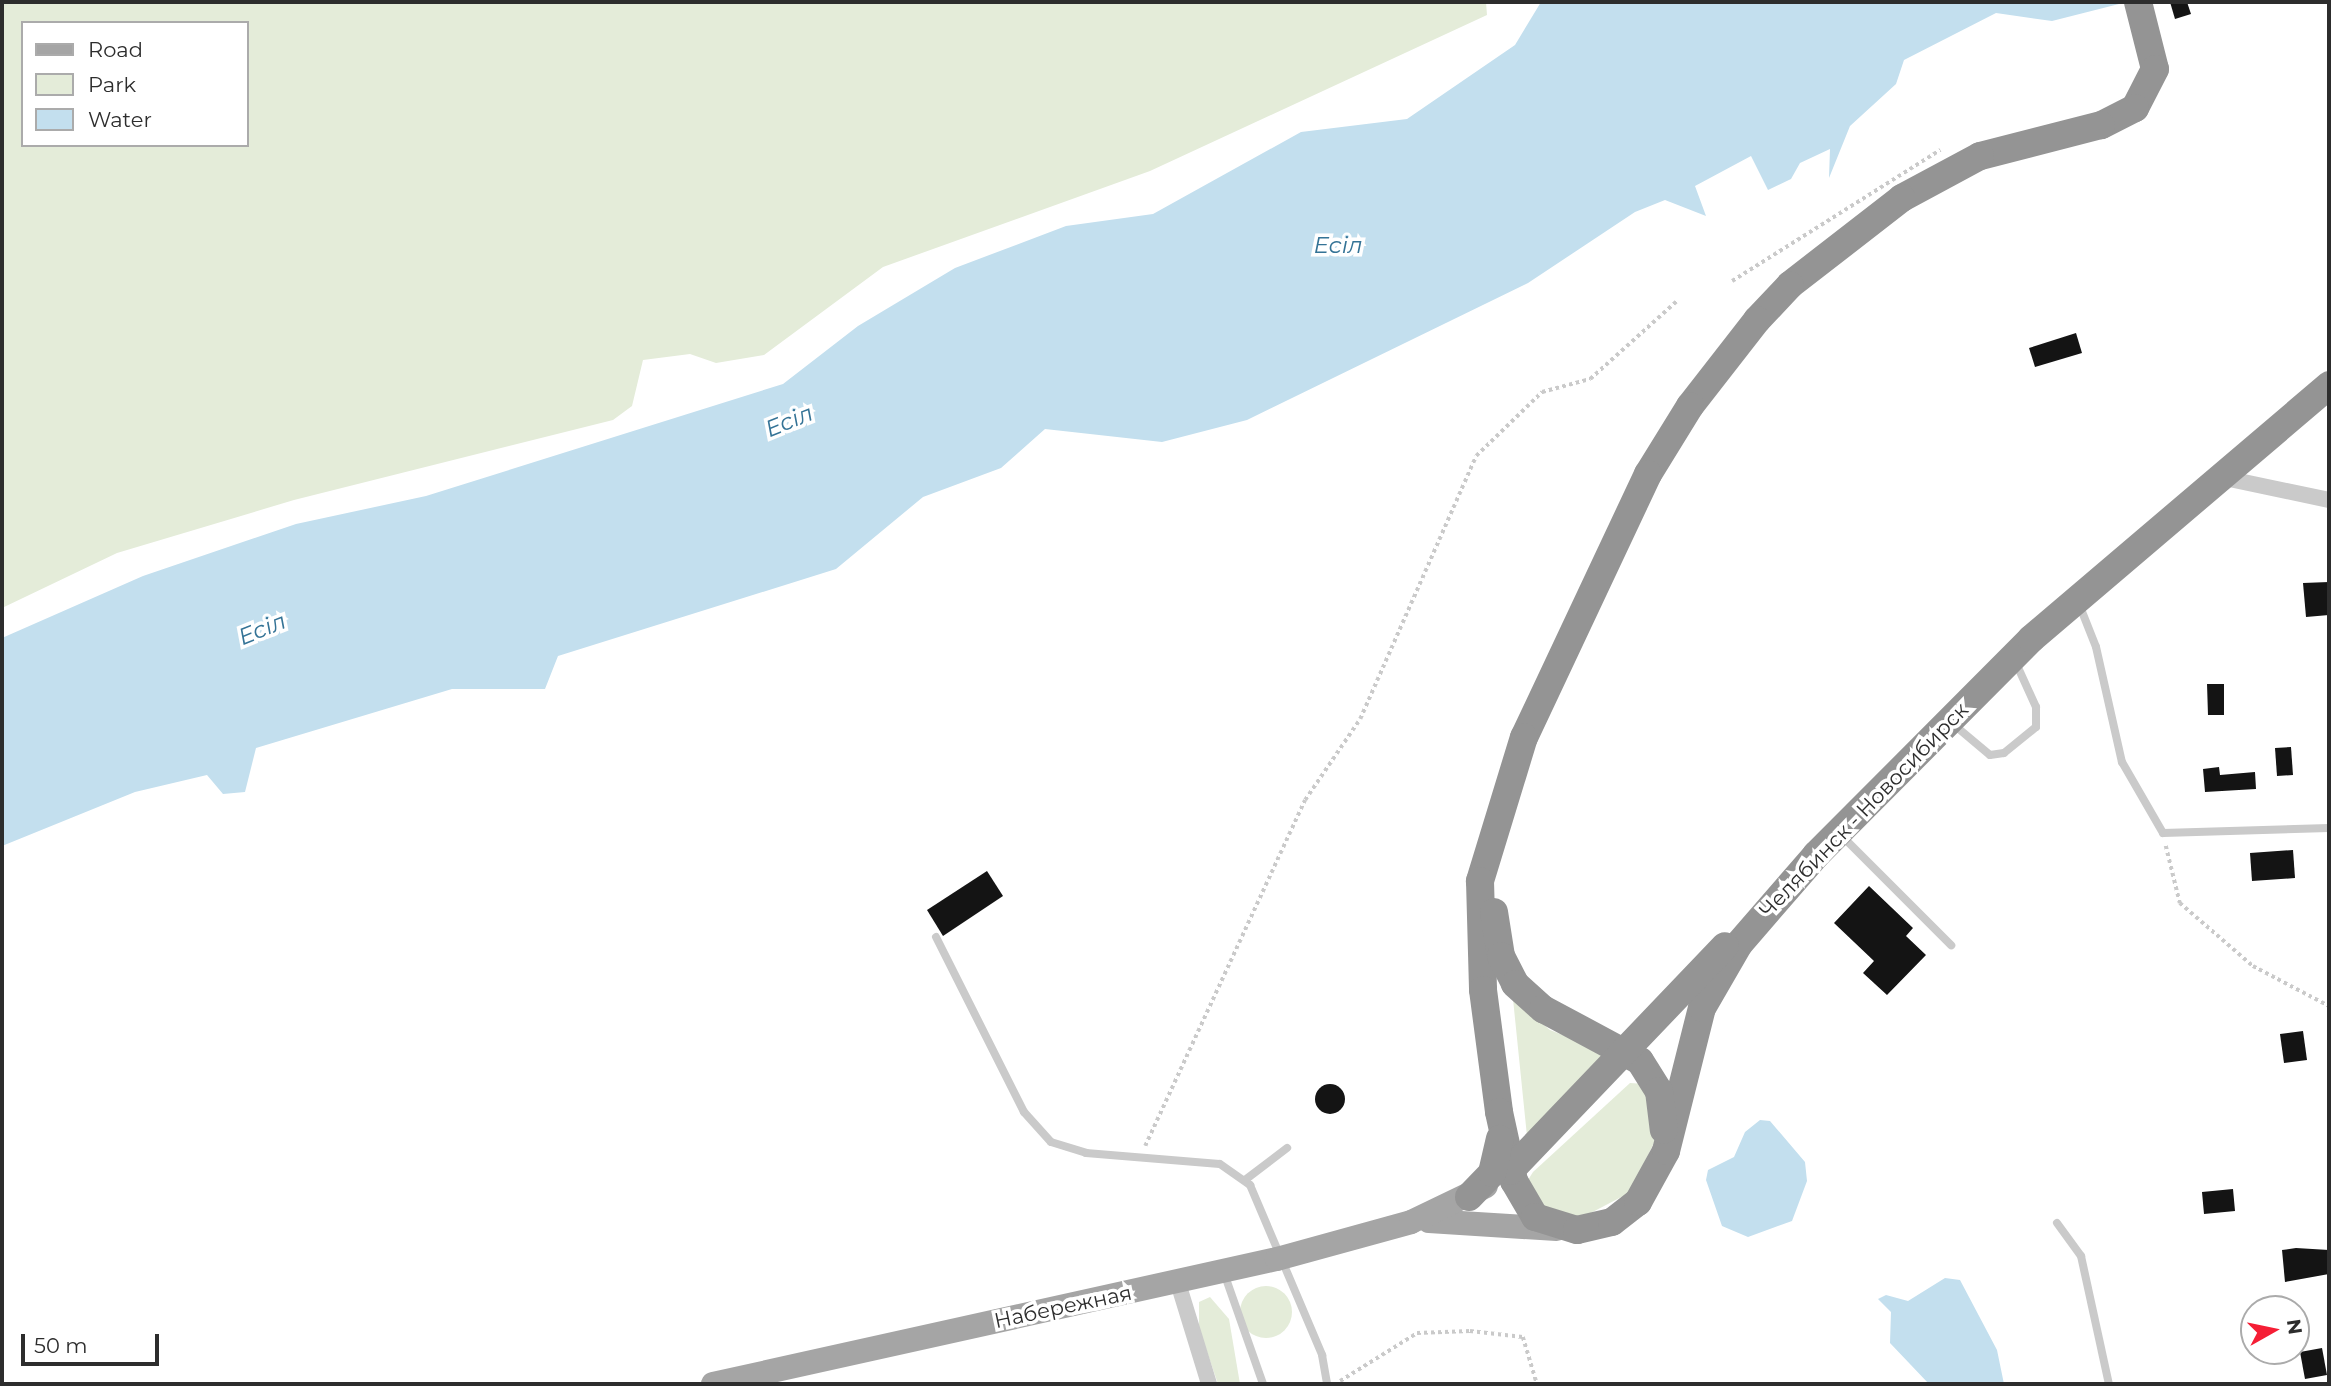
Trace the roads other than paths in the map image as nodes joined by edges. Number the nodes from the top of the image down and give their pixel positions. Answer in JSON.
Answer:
{"nodes":[{"id":1,"x":2138,"y":2,"type":"edge"},
{"id":2,"x":1732,"y":350,"type":"junction"},
{"id":3,"x":2329,"y":385,"type":"edge"},
{"id":4,"x":2220,"y":477,"type":"junction"},
{"id":5,"x":2329,"y":500,"type":"edge"},
{"id":6,"x":2077,"y":599,"type":"junction"},
{"id":7,"x":2013,"y":657,"type":"junction"},
{"id":8,"x":1948,"y":720,"type":"junction"},
{"id":9,"x":2329,"y":828,"type":"edge"},
{"id":10,"x":1839,"y":833,"type":"junction"},
{"id":11,"x":1816,"y":855,"type":"junction"},
{"id":12,"x":936,"y":937,"type":"dead end"},
{"id":13,"x":1951,"y":945,"type":"dead end"},
{"id":14,"x":1625,"y":1048,"type":"junction"},
{"id":15,"x":1659,"y":1091,"type":"junction"},
{"id":16,"x":1585,"y":1092,"type":"junction"},
{"id":17,"x":1499,"y":1112,"type":"junction"},
{"id":18,"x":1287,"y":1149,"type":"dead end"},
{"id":19,"x":1662,"y":1164,"type":"junction"},
{"id":20,"x":1510,"y":1171,"type":"junction"},
{"id":21,"x":1245,"y":1180,"type":"junction"},
{"id":22,"x":1469,"y":1196,"type":"junction"},
{"id":23,"x":1411,"y":1222,"type":"junction"},
{"id":24,"x":2057,"y":1223,"type":"dead end"},
{"id":25,"x":1560,"y":1229,"type":"junction"},
{"id":26,"x":1277,"y":1259,"type":"junction"},
{"id":27,"x":1223,"y":1270,"type":"junction"},
{"id":28,"x":1178,"y":1283,"type":"junction"},
{"id":29,"x":713,"y":1384,"type":"edge"},
{"id":30,"x":1209,"y":1384,"type":"edge"},
{"id":31,"x":1263,"y":1384,"type":"edge"},
{"id":32,"x":1327,"y":1384,"type":"edge"},
{"id":33,"x":2109,"y":1384,"type":"edge"}],
"edges":[{"from":1,"to":2,"type":"highway"},
{"from":2,"to":14,"type":"highway"},
{"from":2,"to":17,"type":"highway"},
{"from":3,"to":4,"type":"highway","name":"Челябинск - Новосибирск"},
{"from":4,"to":5,"type":"street"},
{"from":4,"to":6,"type":"highway","name":"Челябинск - Новосибирск"},
{"from":6,"to":7,"type":"highway","name":"Челябинск - Новосибирск"},
{"from":6,"to":9,"type":"lane"},
{"from":7,"to":8,"type":"highway","name":"Челябинск - Новосибирск"},
{"from":7,"to":8,"type":"lane"},
{"from":8,"to":10,"type":"highway","name":"Челябинск - Новосибирск"},
{"from":10,"to":11,"type":"highway","name":"Челябинск - Новосибирск"},
{"from":10,"to":13,"type":"lane"},
{"from":11,"to":14,"type":"highway"},
{"from":11,"to":19,"type":"highway","name":"Челябинск - Новосибирск"},
{"from":12,"to":21,"type":"lane"},
{"from":14,"to":15,"type":"highway"},
{"from":14,"to":16,"type":"highway"},
{"from":15,"to":16,"type":"highway"},
{"from":15,"to":19,"type":"highway"},
{"from":16,"to":20,"type":"highway"},
{"from":17,"to":20,"type":"highway"},
{"from":17,"to":22,"type":"highway"},
{"from":18,"to":21,"type":"lane"},
{"from":19,"to":25,"type":"highway","name":"Челябинск - Новосибирск"},
{"from":20,"to":22,"type":"main road","name":"Набережная"},
{"from":20,"to":25,"type":"highway"},
{"from":21,"to":26,"type":"lane"},
{"from":22,"to":23,"type":"main road","name":"Набережная"},
{"from":23,"to":25,"type":"main road","name":"Набережная"},
{"from":23,"to":26,"type":"main road","name":"Набережная"},
{"from":24,"to":33,"type":"lane"},
{"from":26,"to":27,"type":"main road","name":"Набережная"},
{"from":26,"to":32,"type":"lane"},
{"from":27,"to":28,"type":"main road","name":"Набережная"},
{"from":27,"to":31,"type":"lane"},
{"from":28,"to":29,"type":"main road","name":"Набережная"},
{"from":28,"to":30,"type":"street"}]}
